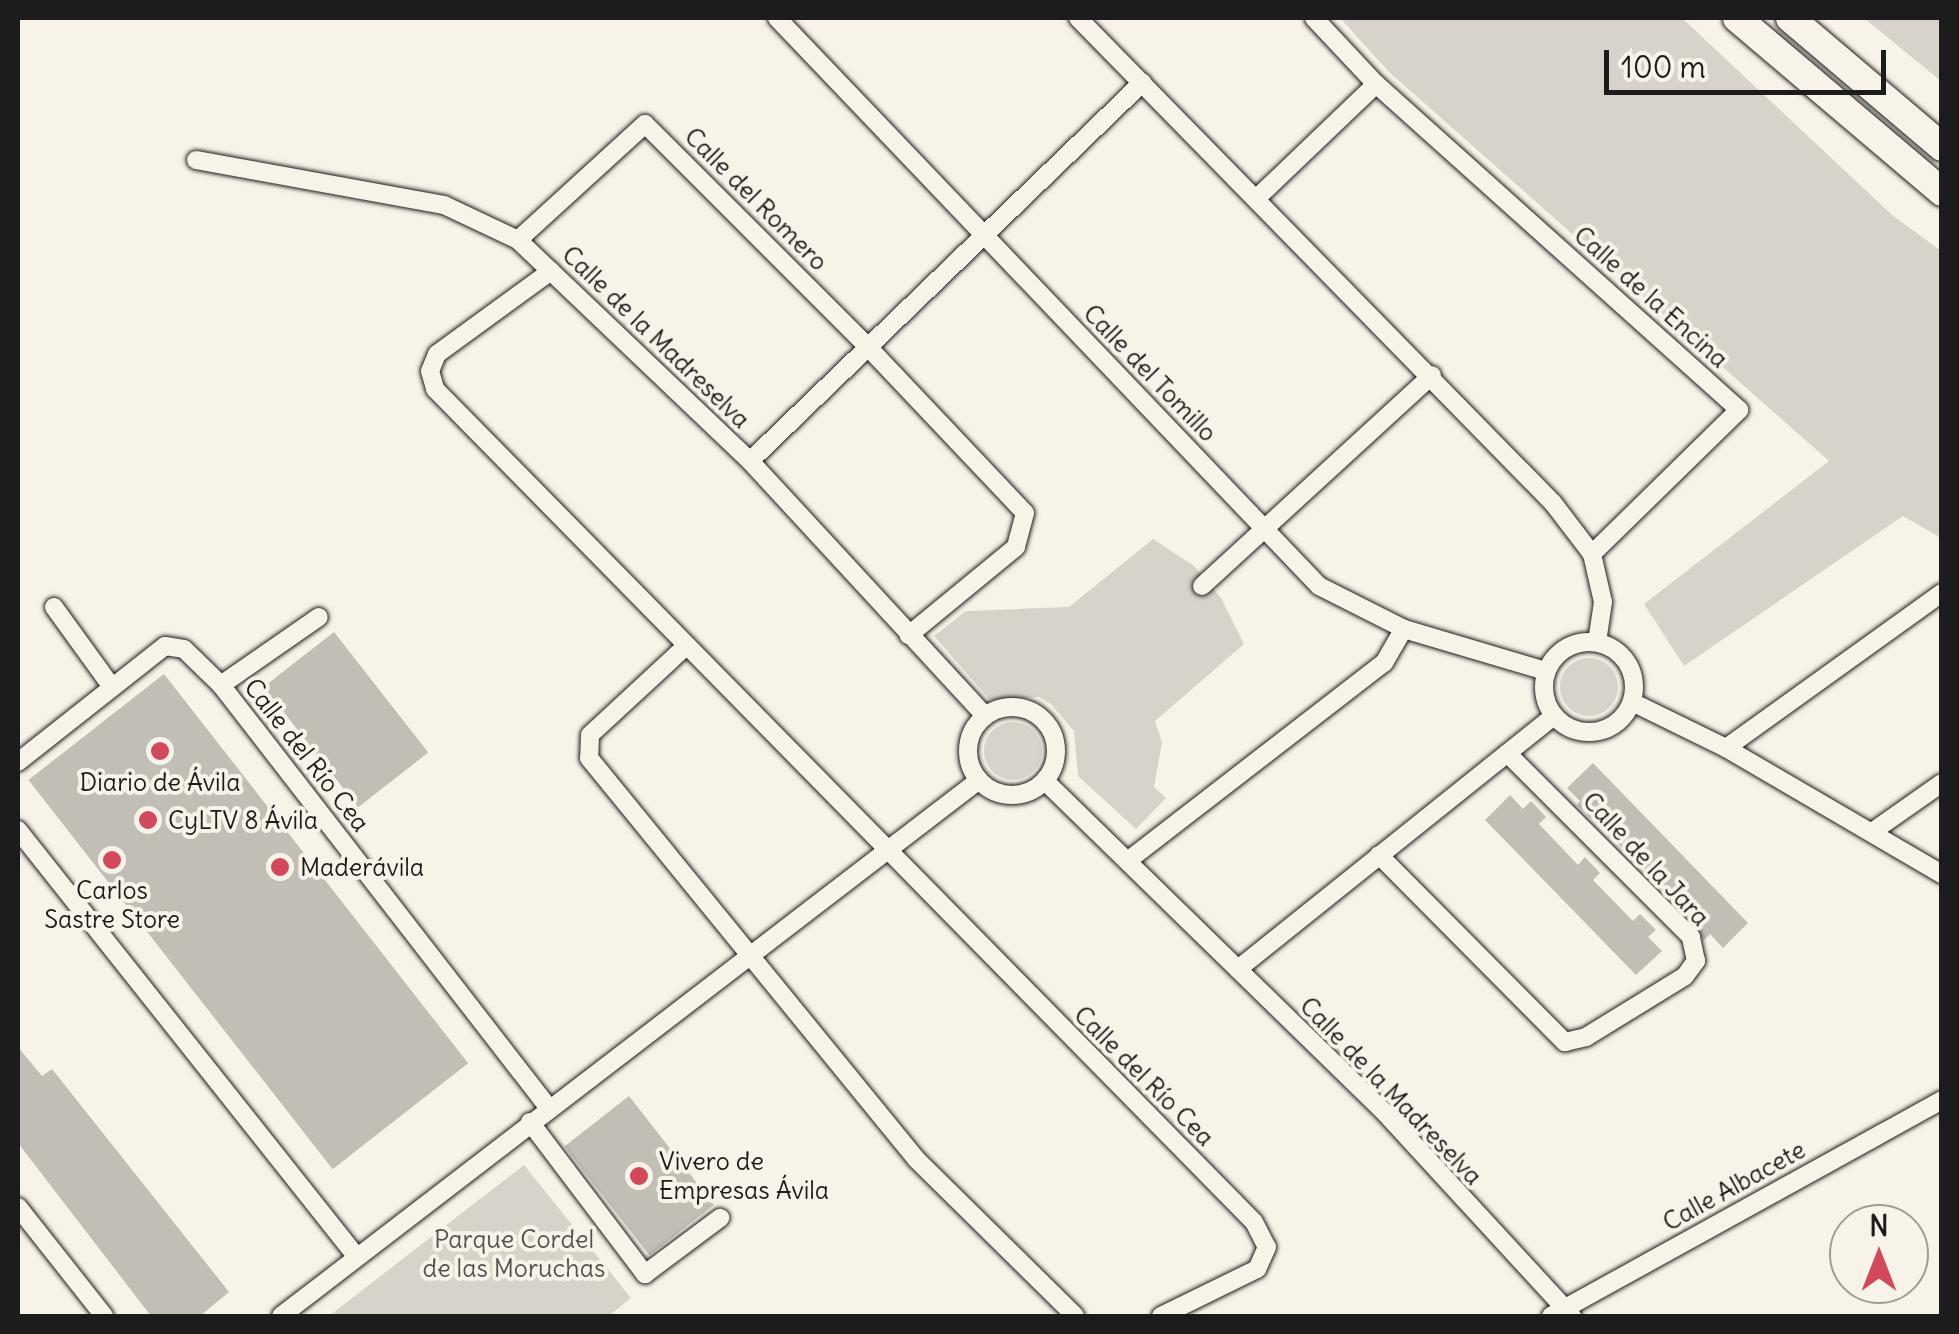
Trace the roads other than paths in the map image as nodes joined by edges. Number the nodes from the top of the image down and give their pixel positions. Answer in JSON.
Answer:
{"nodes":[{"id":1,"x":777,"y":18,"type":"edge"},
{"id":2,"x":1078,"y":18,"type":"edge"},
{"id":3,"x":1314,"y":18,"type":"edge"},
{"id":4,"x":1737,"y":18,"type":"edge"},
{"id":5,"x":1790,"y":18,"type":"edge"},
{"id":6,"x":1142,"y":84,"type":"junction"},
{"id":7,"x":1376,"y":84,"type":"junction"},
{"id":8,"x":1942,"y":147,"type":"edge"},
{"id":9,"x":196,"y":160,"type":"dead end"},
{"id":10,"x":1942,"y":192,"type":"edge"},
{"id":11,"x":1259,"y":196,"type":"junction"},
{"id":12,"x":986,"y":238,"type":"junction"},
{"id":13,"x":518,"y":240,"type":"junction"},
{"id":14,"x":551,"y":271,"type":"junction"},
{"id":15,"x":868,"y":347,"type":"junction"},
{"id":16,"x":1432,"y":375,"type":"junction"},
{"id":17,"x":750,"y":461,"type":"junction"},
{"id":18,"x":1266,"y":530,"type":"junction"},
{"id":19,"x":1592,"y":554,"type":"junction"},
{"id":20,"x":1202,"y":586,"type":"dead end"},
{"id":21,"x":1942,"y":594,"type":"edge"},
{"id":22,"x":54,"y":607,"type":"dead end"},
{"id":23,"x":319,"y":617,"type":"dead end"},
{"id":24,"x":1404,"y":628,"type":"junction"},
{"id":25,"x":910,"y":635,"type":"junction"},
{"id":26,"x":1597,"y":642,"type":"junction"},
{"id":27,"x":686,"y":646,"type":"junction"},
{"id":28,"x":1546,"y":671,"type":"junction"},
{"id":29,"x":221,"y":685,"type":"junction"},
{"id":30,"x":112,"y":687,"type":"junction"},
{"id":31,"x":1632,"y":702,"type":"junction"},
{"id":32,"x":985,"y":716,"type":"junction"},
{"id":33,"x":1554,"y":716,"type":"junction"},
{"id":34,"x":1726,"y":748,"type":"junction"},
{"id":35,"x":1508,"y":753,"type":"junction"},
{"id":36,"x":18,"y":762,"type":"edge"},
{"id":37,"x":979,"y":780,"type":"junction"},
{"id":38,"x":1045,"y":781,"type":"junction"},
{"id":39,"x":1942,"y":783,"type":"edge"},
{"id":40,"x":18,"y":830,"type":"edge"},
{"id":41,"x":1872,"y":832,"type":"junction"},
{"id":42,"x":885,"y":852,"type":"junction"},
{"id":43,"x":1379,"y":855,"type":"junction"},
{"id":44,"x":1130,"y":859,"type":"junction"},
{"id":45,"x":1942,"y":874,"type":"edge"},
{"id":46,"x":747,"y":955,"type":"junction"},
{"id":47,"x":1238,"y":969,"type":"junction"},
{"id":48,"x":1942,"y":1100,"type":"edge"},
{"id":49,"x":548,"y":1107,"type":"junction"},
{"id":50,"x":530,"y":1122,"type":"junction"},
{"id":51,"x":18,"y":1207,"type":"edge"},
{"id":52,"x":720,"y":1218,"type":"dead end"},
{"id":53,"x":356,"y":1256,"type":"junction"},
{"id":54,"x":1563,"y":1314,"type":"edge"},
{"id":55,"x":104,"y":1316,"type":"edge"},
{"id":56,"x":281,"y":1316,"type":"edge"},
{"id":57,"x":1076,"y":1316,"type":"edge"},
{"id":58,"x":1161,"y":1316,"type":"edge"}],
"edges":[{"from":1,"to":12,"type":"street","name":"Calle del Tomillo"},
{"from":2,"to":6,"type":"street"},
{"from":3,"to":7,"type":"street","name":"Calle de la Encina"},
{"from":4,"to":10,"type":"highway"},
{"from":5,"to":8,"type":"highway"},
{"from":6,"to":11,"type":"street"},
{"from":6,"to":12,"type":"street"},
{"from":7,"to":11,"type":"street"},
{"from":7,"to":19,"type":"street","name":"Calle de la Encina"},
{"from":9,"to":13,"type":"street","name":"Calle de la Madreselva"},
{"from":11,"to":16,"type":"street"},
{"from":12,"to":15,"type":"street"},
{"from":12,"to":18,"type":"street","name":"Calle del Tomillo"},
{"from":13,"to":14,"type":"street","name":"Calle de la Madreselva"},
{"from":13,"to":15,"type":"street","name":"Calle del Romero"},
{"from":14,"to":17,"type":"street","name":"Calle de la Madreselva"},
{"from":14,"to":27,"type":"street","name":"Calle del Río Cea"},
{"from":15,"to":17,"type":"street"},
{"from":15,"to":25,"type":"street","name":"Calle del Romero"},
{"from":16,"to":18,"type":"street"},
{"from":16,"to":19,"type":"street"},
{"from":17,"to":25,"type":"street","name":"Calle de la Madreselva"},
{"from":18,"to":20,"type":"street"},
{"from":18,"to":24,"type":"street","name":"Calle del Tomillo"},
{"from":19,"to":26,"type":"street"},
{"from":21,"to":34,"type":"street"},
{"from":22,"to":30,"type":"street"},
{"from":23,"to":29,"type":"street"},
{"from":24,"to":28,"type":"street","name":"Calle del Tomillo"},
{"from":24,"to":44,"type":"street"},
{"from":25,"to":32,"type":"street","name":"Calle de la Madreselva"},
{"from":26,"to":28,"type":"street"},
{"from":26,"to":31,"type":"street"},
{"from":27,"to":42,"type":"street","name":"Calle del Río Cea"},
{"from":27,"to":46,"type":"street"},
{"from":28,"to":33,"type":"street"},
{"from":29,"to":30,"type":"street","name":"Calle del Río Cea"},
{"from":29,"to":49,"type":"street","name":"Calle del Río Cea"},
{"from":30,"to":36,"type":"street","name":"Calle del Río Cea"},
{"from":31,"to":33,"type":"street"},
{"from":31,"to":34,"type":"street"},
{"from":32,"to":37,"type":"street"},
{"from":32,"to":38,"type":"street"},
{"from":33,"to":35,"type":"street"},
{"from":34,"to":41,"type":"street"},
{"from":35,"to":43,"type":"street"},
{"from":35,"to":43,"type":"street","name":"Calle de la Jara"},
{"from":37,"to":38,"type":"street"},
{"from":37,"to":42,"type":"street"},
{"from":38,"to":44,"type":"street","name":"Calle de la Madreselva"},
{"from":39,"to":41,"type":"street"},
{"from":40,"to":53,"type":"street"},
{"from":41,"to":45,"type":"street"},
{"from":42,"to":46,"type":"street"},
{"from":42,"to":58,"type":"street","name":"Calle del Río Cea"},
{"from":43,"to":47,"type":"street"},
{"from":44,"to":47,"type":"street","name":"Calle de la Madreselva"},
{"from":46,"to":49,"type":"street"},
{"from":46,"to":57,"type":"street"},
{"from":47,"to":54,"type":"street","name":"Calle de la Madreselva"},
{"from":48,"to":54,"type":"street","name":"Calle Albacete"},
{"from":49,"to":50,"type":"street"},
{"from":50,"to":52,"type":"street"},
{"from":50,"to":53,"type":"street"},
{"from":51,"to":55,"type":"street"},
{"from":53,"to":56,"type":"street"}]}
